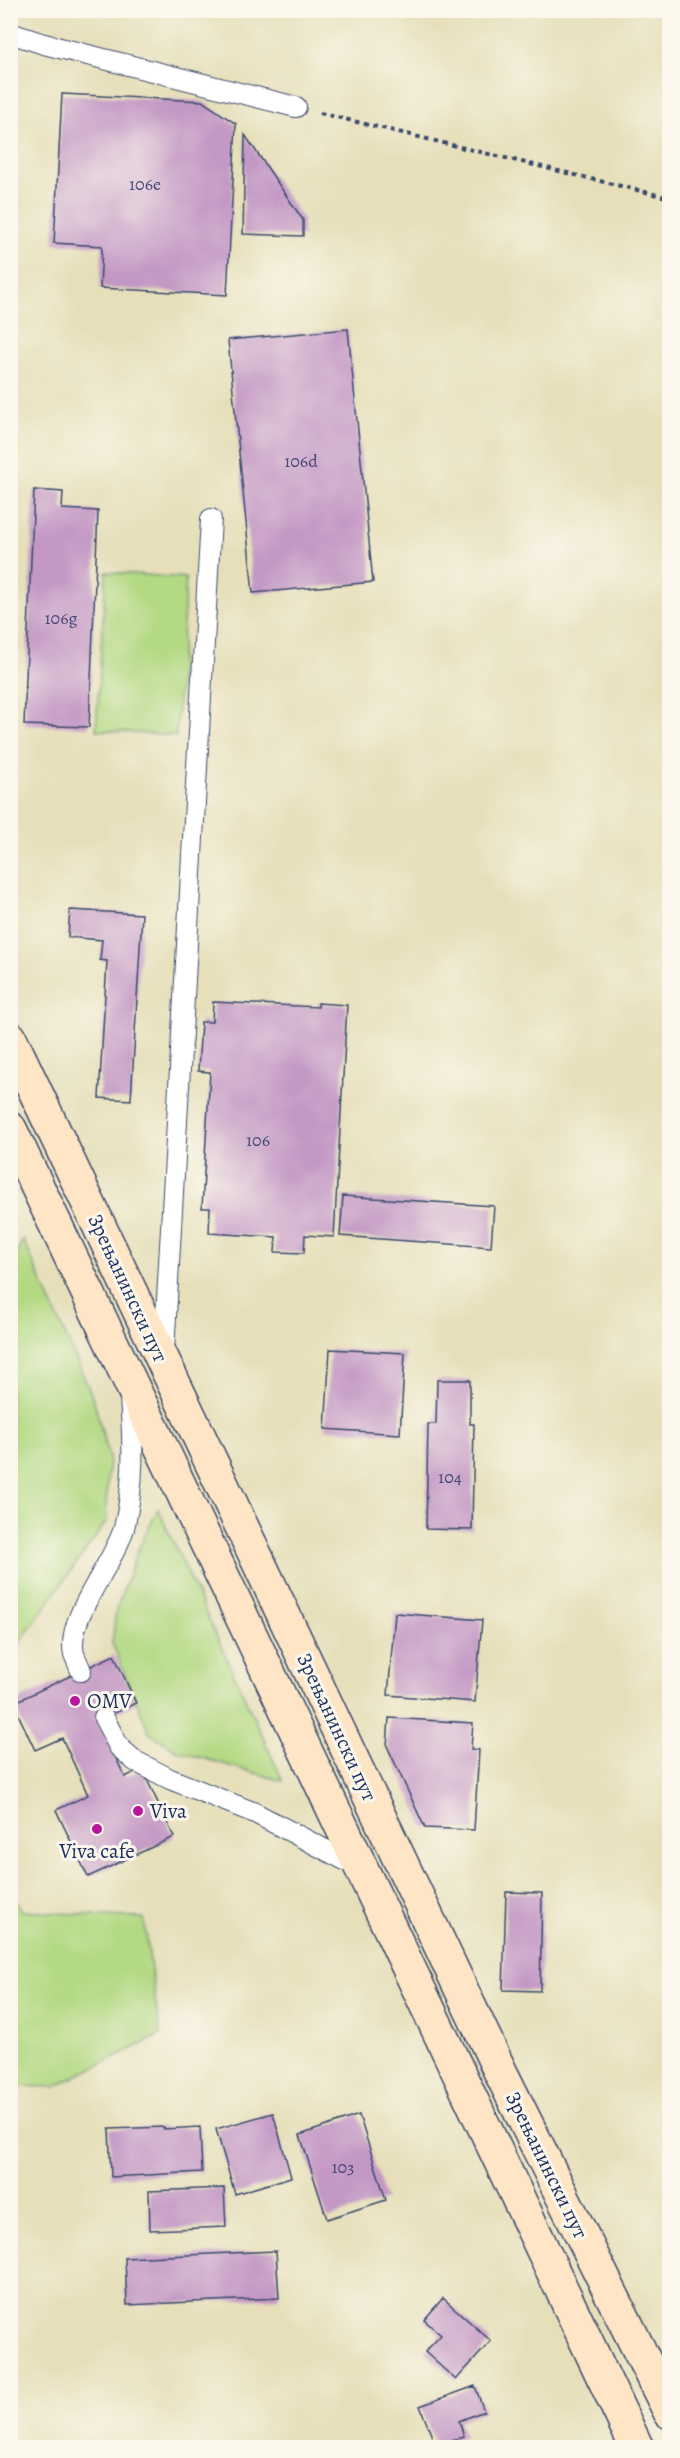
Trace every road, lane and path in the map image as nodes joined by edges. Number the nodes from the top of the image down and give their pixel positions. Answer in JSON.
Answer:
{"nodes":[{"id":1,"x":10,"y":33,"type":"edge"},
{"id":2,"x":296,"y":107,"type":"joint"},
{"id":3,"x":669,"y":198,"type":"edge"},
{"id":4,"x":212,"y":519,"type":"dead end"},
{"id":5,"x":10,"y":1038,"type":"edge"},
{"id":6,"x":10,"y":1129,"type":"edge"},
{"id":7,"x":163,"y":1361,"type":"junction"},
{"id":8,"x":129,"y":1382,"type":"junction"},
{"id":9,"x":81,"y":1671,"type":"dead end"},
{"id":10,"x":104,"y":1718,"type":"dead end"},
{"id":11,"x":362,"y":1869,"type":"junction"},
{"id":12,"x":668,"y":2403,"type":"edge"},
{"id":13,"x":637,"y":2448,"type":"edge"}],
"edges":[{"from":1,"to":2,"type":"lane"},
{"from":2,"to":3,"type":"path"},
{"from":4,"to":7,"type":"lane"},
{"from":5,"to":7,"type":"main road","name":"Зрењанински пут"},
{"from":6,"to":8,"type":"main road","name":"Зрењанински пут"},
{"from":7,"to":12,"type":"main road","name":"Зрењанински пут"},
{"from":8,"to":9,"type":"lane"},
{"from":8,"to":11,"type":"main road","name":"Зрењанински пут"},
{"from":10,"to":11,"type":"lane"},
{"from":11,"to":13,"type":"main road","name":"Зрењанински пут"}]}
